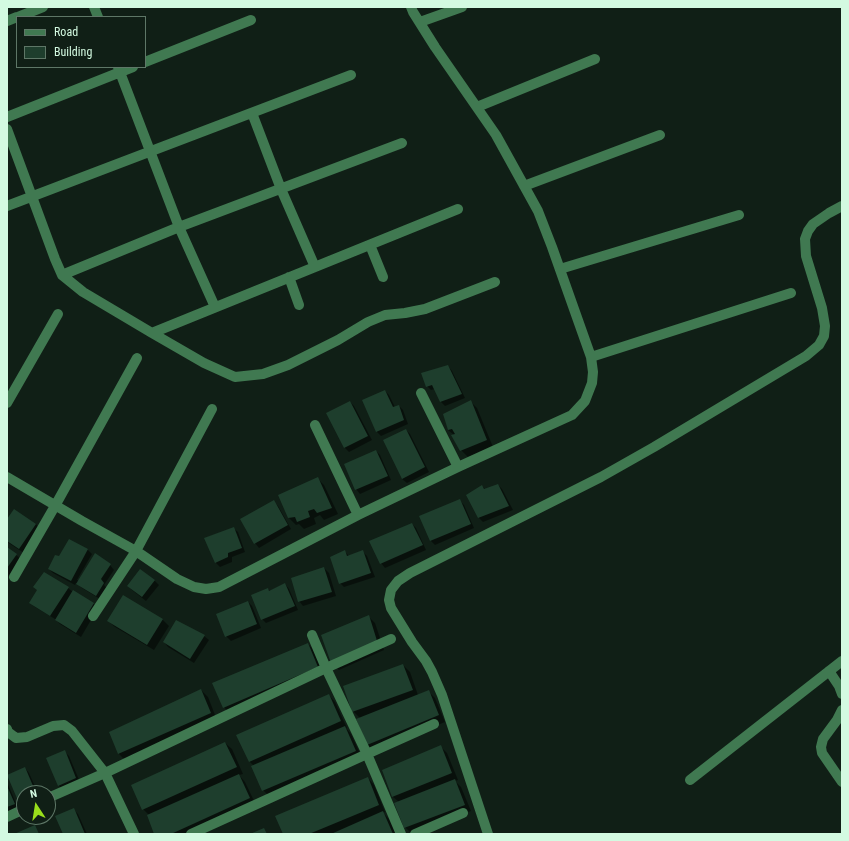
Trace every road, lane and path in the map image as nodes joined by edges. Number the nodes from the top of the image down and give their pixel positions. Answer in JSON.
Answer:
{"nodes":[{"id":1,"x":43,"y":7,"type":"edge"},
{"id":2,"x":411,"y":7,"type":"edge"},
{"id":3,"x":462,"y":7,"type":"edge"},
{"id":4,"x":20,"y":16,"type":"edge"},
{"id":5,"x":252,"y":20,"type":"dead end"},
{"id":6,"x":420,"y":22,"type":"junction"},
{"id":7,"x":595,"y":59,"type":"dead end"},
{"id":8,"x":146,"y":62,"type":"edge"},
{"id":9,"x":119,"y":70,"type":"edge"},
{"id":10,"x":351,"y":75,"type":"dead end"},
{"id":11,"x":477,"y":107,"type":"junction"},
{"id":12,"x":252,"y":113,"type":"junction"},
{"id":13,"x":7,"y":117,"type":"edge"},
{"id":14,"x":7,"y":129,"type":"edge"},
{"id":15,"x":660,"y":135,"type":"dead end"},
{"id":16,"x":402,"y":144,"type":"dead end"},
{"id":17,"x":151,"y":151,"type":"junction"},
{"id":18,"x":524,"y":186,"type":"junction"},
{"id":19,"x":281,"y":189,"type":"junction"},
{"id":20,"x":32,"y":196,"type":"junction"},
{"id":21,"x":7,"y":206,"type":"edge"},
{"id":22,"x":842,"y":206,"type":"edge"},
{"id":23,"x":458,"y":209,"type":"dead end"},
{"id":24,"x":739,"y":215,"type":"dead end"},
{"id":25,"x":179,"y":227,"type":"junction"},
{"id":26,"x":370,"y":245,"type":"junction"},
{"id":27,"x":315,"y":267,"type":"junction"},
{"id":28,"x":560,"y":269,"type":"junction"},
{"id":29,"x":62,"y":275,"type":"junction"},
{"id":30,"x":289,"y":277,"type":"junction"},
{"id":31,"x":383,"y":277,"type":"dead end"},
{"id":32,"x":495,"y":282,"type":"dead end"},
{"id":33,"x":791,"y":293,"type":"dead end"},
{"id":34,"x":299,"y":305,"type":"dead end"},
{"id":35,"x":215,"y":307,"type":"junction"},
{"id":36,"x":58,"y":314,"type":"dead end"},
{"id":37,"x":152,"y":333,"type":"junction"},
{"id":38,"x":591,"y":357,"type":"junction"},
{"id":39,"x":137,"y":358,"type":"dead end"},
{"id":40,"x":421,"y":393,"type":"dead end"},
{"id":41,"x":7,"y":403,"type":"edge"},
{"id":42,"x":212,"y":409,"type":"dead end"},
{"id":43,"x":315,"y":425,"type":"dead end"},
{"id":44,"x":458,"y":468,"type":"junction"},
{"id":45,"x":7,"y":477,"type":"edge"},
{"id":46,"x":55,"y":506,"type":"junction"},
{"id":47,"x":358,"y":515,"type":"junction"},
{"id":48,"x":136,"y":551,"type":"junction"},
{"id":49,"x":14,"y":577,"type":"dead end"},
{"id":50,"x":93,"y":616,"type":"dead end"},
{"id":51,"x":312,"y":635,"type":"dead end"},
{"id":52,"x":391,"y":639,"type":"dead end"},
{"id":53,"x":842,"y":661,"type":"edge"},
{"id":54,"x":326,"y":668,"type":"junction"},
{"id":55,"x":829,"y":671,"type":"junction"},
{"id":56,"x":842,"y":694,"type":"edge"},
{"id":57,"x":842,"y":710,"type":"edge"},
{"id":58,"x":434,"y":724,"type":"dead end"},
{"id":59,"x":7,"y":729,"type":"edge"},
{"id":60,"x":367,"y":754,"type":"junction"},
{"id":61,"x":105,"y":773,"type":"junction"},
{"id":62,"x":690,"y":780,"type":"dead end"},
{"id":63,"x":842,"y":782,"type":"edge"},
{"id":64,"x":56,"y":794,"type":"edge"},
{"id":65,"x":463,"y":813,"type":"dead end"},
{"id":66,"x":134,"y":834,"type":"edge"},
{"id":67,"x":191,"y":834,"type":"edge"},
{"id":68,"x":401,"y":834,"type":"edge"},
{"id":69,"x":415,"y":834,"type":"edge"},
{"id":70,"x":488,"y":834,"type":"edge"}],
"edges":[{"from":1,"to":4,"type":"street"},
{"from":2,"to":6,"type":"street"},
{"from":3,"to":6,"type":"street"},
{"from":5,"to":8,"type":"street"},
{"from":6,"to":11,"type":"street"},
{"from":7,"to":11,"type":"street"},
{"from":9,"to":13,"type":"street"},
{"from":9,"to":17,"type":"street"},
{"from":10,"to":12,"type":"street"},
{"from":11,"to":18,"type":"street"},
{"from":12,"to":17,"type":"street"},
{"from":12,"to":19,"type":"street"},
{"from":14,"to":20,"type":"street"},
{"from":15,"to":18,"type":"street"},
{"from":16,"to":19,"type":"street"},
{"from":17,"to":20,"type":"street"},
{"from":17,"to":25,"type":"street"},
{"from":18,"to":28,"type":"street"},
{"from":19,"to":25,"type":"street"},
{"from":19,"to":27,"type":"street"},
{"from":20,"to":21,"type":"street"},
{"from":20,"to":29,"type":"street"},
{"from":22,"to":70,"type":"street"},
{"from":23,"to":26,"type":"street"},
{"from":24,"to":28,"type":"street"},
{"from":25,"to":29,"type":"street"},
{"from":25,"to":35,"type":"street"},
{"from":26,"to":27,"type":"street"},
{"from":26,"to":31,"type":"street"},
{"from":27,"to":30,"type":"street"},
{"from":28,"to":38,"type":"street"},
{"from":29,"to":37,"type":"street"},
{"from":30,"to":34,"type":"street"},
{"from":30,"to":35,"type":"street"},
{"from":32,"to":37,"type":"street"},
{"from":33,"to":38,"type":"street"},
{"from":35,"to":37,"type":"street"},
{"from":36,"to":41,"type":"street"},
{"from":38,"to":44,"type":"street"},
{"from":39,"to":46,"type":"street"},
{"from":40,"to":44,"type":"street"},
{"from":42,"to":48,"type":"street"},
{"from":43,"to":47,"type":"street"},
{"from":44,"to":47,"type":"street"},
{"from":45,"to":46,"type":"street"},
{"from":46,"to":48,"type":"street"},
{"from":46,"to":49,"type":"street"},
{"from":47,"to":48,"type":"street"},
{"from":48,"to":50,"type":"street"},
{"from":51,"to":54,"type":"street"},
{"from":52,"to":54,"type":"street"},
{"from":53,"to":55,"type":"street"},
{"from":54,"to":60,"type":"street"},
{"from":54,"to":61,"type":"street"},
{"from":55,"to":56,"type":"street"},
{"from":55,"to":62,"type":"street"},
{"from":57,"to":63,"type":"street"},
{"from":58,"to":60,"type":"street"},
{"from":59,"to":61,"type":"street"},
{"from":60,"to":67,"type":"street"},
{"from":60,"to":68,"type":"street"},
{"from":61,"to":64,"type":"street"},
{"from":61,"to":66,"type":"street"},
{"from":65,"to":69,"type":"street"}]}
